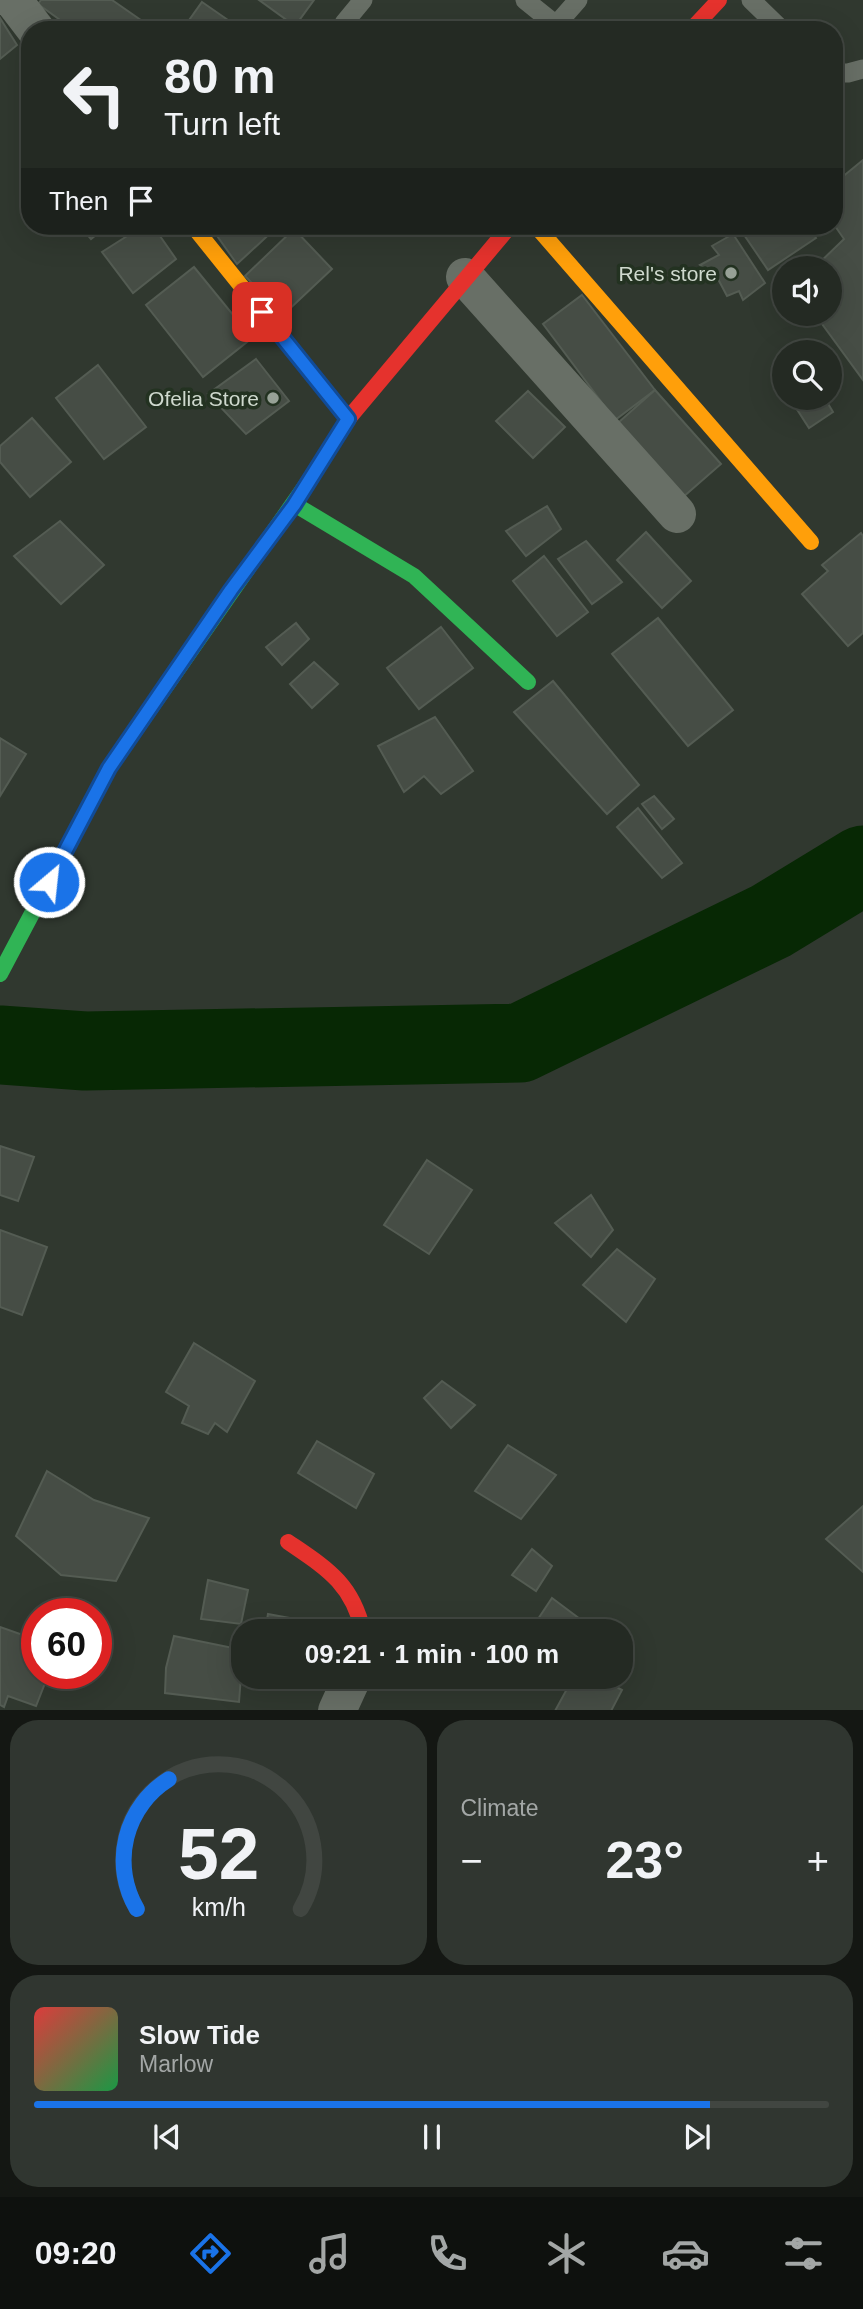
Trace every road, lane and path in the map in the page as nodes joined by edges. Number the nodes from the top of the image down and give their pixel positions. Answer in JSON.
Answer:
{"nodes":[{"id":1,"x":13,"y":0,"type":"edge"},
{"id":2,"x":363,"y":0,"type":"edge"},
{"id":3,"x":525,"y":0,"type":"edge"},
{"id":4,"x":578,"y":0,"type":"edge"},
{"id":5,"x":719,"y":0,"type":"edge"},
{"id":6,"x":751,"y":0,"type":"edge"},
{"id":7,"x":29,"y":21,"type":"edge"},
{"id":8,"x":346,"y":21,"type":"edge"},
{"id":9,"x":548,"y":21,"type":"edge"},
{"id":10,"x":561,"y":21,"type":"edge"},
{"id":11,"x":699,"y":21,"type":"edge"},
{"id":12,"x":773,"y":21,"type":"edge"},
{"id":13,"x":863,"y":69,"type":"edge"},
{"id":14,"x":843,"y":73,"type":"edge"},
{"id":15,"x":200,"y":235,"type":"edge"},
{"id":16,"x":502,"y":235,"type":"edge"},
{"id":17,"x":544,"y":235,"type":"edge"},
{"id":18,"x":465,"y":277,"type":"junction"},
{"id":19,"x":348,"y":419,"type":"junction"},
{"id":20,"x":294,"y":505,"type":"junction"},
{"id":21,"x":677,"y":514,"type":"dead end"},
{"id":22,"x":811,"y":542,"type":"dead end"},
{"id":23,"x":527,"y":682,"type":"dead end"},
{"id":24,"x":0,"y":973,"type":"edge"},
{"id":25,"x":288,"y":1542,"type":"dead end"},
{"id":26,"x":361,"y":1619,"type":"edge"},
{"id":27,"x":347,"y":1689,"type":"edge"},
{"id":28,"x":337,"y":1710,"type":"edge"}],
"edges":[{"from":1,"to":7,"type":"street"},
{"from":2,"to":8,"type":"lane"},
{"from":3,"to":9,"type":"lane"},
{"from":4,"to":10,"type":"lane"},
{"from":5,"to":11,"type":"street"},
{"from":6,"to":12,"type":"lane"},
{"from":13,"to":14,"type":"lane"},
{"from":15,"to":19,"type":"street"},
{"from":16,"to":18,"type":"street"},
{"from":17,"to":22,"type":"street"},
{"from":18,"to":19,"type":"street"},
{"from":18,"to":21,"type":"street"},
{"from":19,"to":20,"type":"street"},
{"from":20,"to":23,"type":"street"},
{"from":20,"to":24,"type":"street"},
{"from":25,"to":26,"type":"street"},
{"from":27,"to":28,"type":"street"}]}
